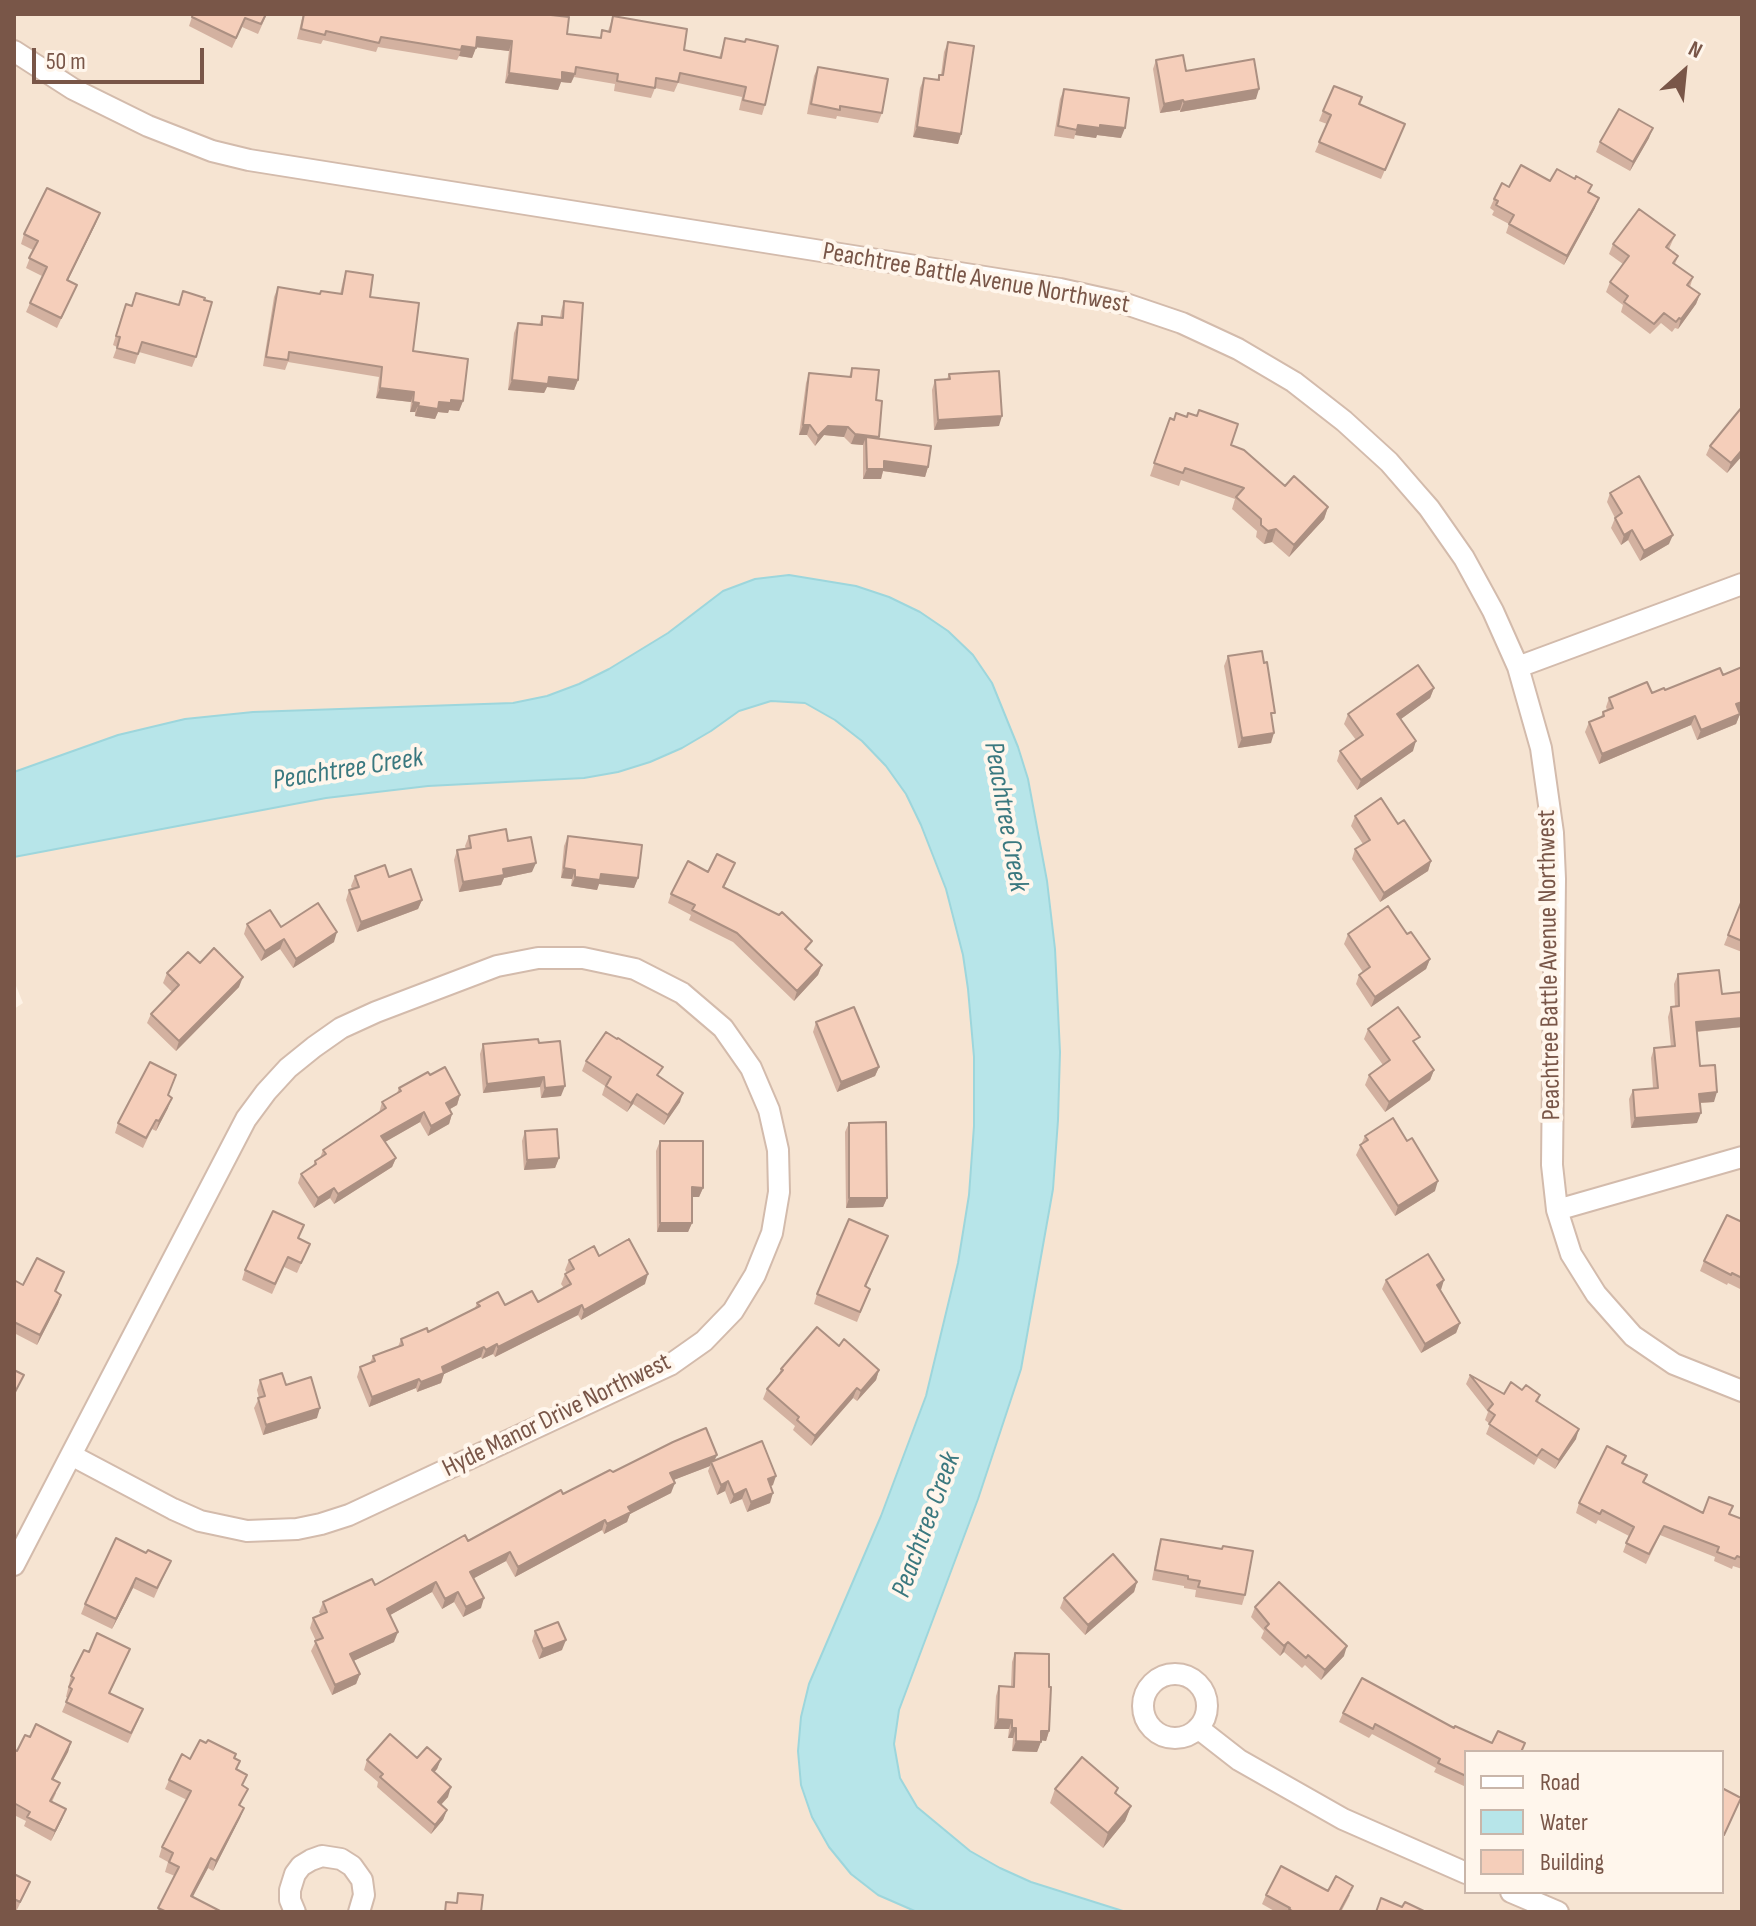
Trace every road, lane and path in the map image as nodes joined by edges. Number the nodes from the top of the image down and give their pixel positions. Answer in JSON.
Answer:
{"nodes":[{"id":1,"x":14,"y":51,"type":"edge"},
{"id":2,"x":1742,"y":584,"type":"edge"},
{"id":3,"x":1518,"y":667,"type":"junction"},
{"id":4,"x":1742,"y":1157,"type":"edge"},
{"id":5,"x":1557,"y":1210,"type":"junction"},
{"id":6,"x":1742,"y":1391,"type":"edge"},
{"id":7,"x":71,"y":1455,"type":"junction"},
{"id":8,"x":14,"y":1565,"type":"edge"},
{"id":9,"x":1198,"y":1728,"type":"dead end"},
{"id":10,"x":1464,"y":1872,"type":"edge"},
{"id":11,"x":1516,"y":1894,"type":"edge"},
{"id":12,"x":295,"y":1912,"type":"edge"},
{"id":13,"x":359,"y":1912,"type":"edge"},
{"id":14,"x":1558,"y":1912,"type":"edge"}],
"edges":[{"from":1,"to":3,"type":"street","name":"Peachtree Battle Avenue Northwest"},
{"from":2,"to":3,"type":"street"},
{"from":3,"to":5,"type":"street","name":"Peachtree Battle Avenue Northwest"},
{"from":4,"to":5,"type":"street"},
{"from":5,"to":6,"type":"street","name":"Peachtree Battle Avenue Northwest"},
{"from":7,"to":7,"type":"street","name":"Hyde Manor Drive Northwest"},
{"from":7,"to":8,"type":"street","name":"Hyde Manor Drive Northwest"},
{"from":9,"to":10,"type":"street"},
{"from":11,"to":14,"type":"street"},
{"from":12,"to":13,"type":"street"}]}
